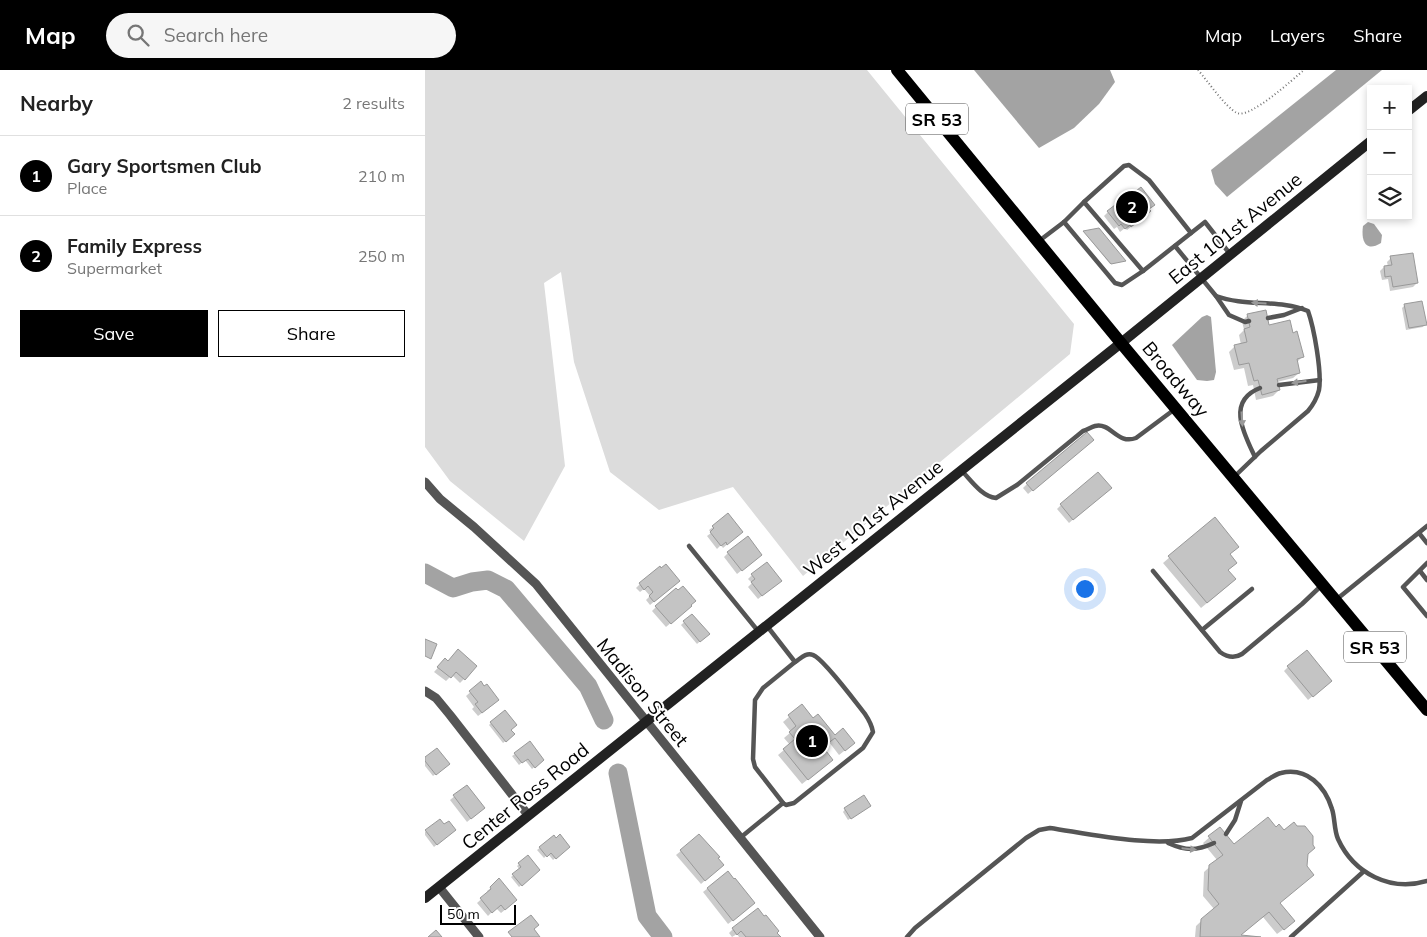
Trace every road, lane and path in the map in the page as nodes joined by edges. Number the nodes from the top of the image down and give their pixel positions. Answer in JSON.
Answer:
{"nodes":[{"id":1,"x":897,"y":70,"type":"edge"},
{"id":2,"x":1198,"y":70,"type":"edge"},
{"id":3,"x":1304,"y":70,"type":"edge"},
{"id":4,"x":1427,"y":96,"type":"edge"},
{"id":5,"x":1412,"y":108,"type":"edge"},
{"id":6,"x":1367,"y":144,"type":"edge"},
{"id":7,"x":1084,"y":202,"type":"junction"},
{"id":8,"x":1064,"y":222,"type":"junction"},
{"id":9,"x":1191,"y":233,"type":"junction"},
{"id":10,"x":1038,"y":242,"type":"junction"},
{"id":11,"x":1175,"y":246,"type":"junction"},
{"id":12,"x":1231,"y":254,"type":"junction"},
{"id":13,"x":1143,"y":271,"type":"junction"},
{"id":14,"x":1201,"y":278,"type":"junction"},
{"id":15,"x":1216,"y":296,"type":"junction"},
{"id":16,"x":1302,"y":308,"type":"junction"},
{"id":17,"x":1268,"y":318,"type":"dead end"},
{"id":18,"x":1249,"y":322,"type":"dead end"},
{"id":19,"x":1121,"y":343,"type":"junction"},
{"id":20,"x":1320,"y":380,"type":"junction"},
{"id":21,"x":1279,"y":385,"type":"dead end"},
{"id":22,"x":1260,"y":388,"type":"dead end"},
{"id":23,"x":1176,"y":408,"type":"junction"},
{"id":24,"x":1255,"y":457,"type":"junction"},
{"id":25,"x":961,"y":470,"type":"junction"},
{"id":26,"x":1234,"y":477,"type":"junction"},
{"id":27,"x":425,"y":482,"type":"edge"},
{"id":28,"x":1427,"y":526,"type":"edge"},
{"id":29,"x":1419,"y":533,"type":"junction"},
{"id":30,"x":1427,"y":543,"type":"edge"},
{"id":31,"x":689,"y":546,"type":"dead end"},
{"id":32,"x":1427,"y":563,"type":"edge"},
{"id":33,"x":1153,"y":571,"type":"dead end"},
{"id":34,"x":1420,"y":571,"type":"junction"},
{"id":35,"x":1427,"y":580,"type":"edge"},
{"id":36,"x":1323,"y":584,"type":"junction"},
{"id":37,"x":1252,"y":589,"type":"dead end"},
{"id":38,"x":1336,"y":600,"type":"junction"},
{"id":39,"x":1427,"y":604,"type":"edge"},
{"id":40,"x":1421,"y":609,"type":"junction"},
{"id":41,"x":1427,"y":616,"type":"edge"},
{"id":42,"x":763,"y":629,"type":"junction"},
{"id":43,"x":1202,"y":630,"type":"junction"},
{"id":44,"x":795,"y":662,"type":"junction"},
{"id":45,"x":425,"y":692,"type":"edge"},
{"id":46,"x":1427,"y":710,"type":"edge"},
{"id":47,"x":646,"y":721,"type":"junction"},
{"id":48,"x":1241,"y":801,"type":"junction"},
{"id":49,"x":783,"y":803,"type":"junction"},
{"id":50,"x":528,"y":815,"type":"junction"},
{"id":51,"x":1226,"y":834,"type":"dead end"},
{"id":52,"x":740,"y":838,"type":"junction"},
{"id":53,"x":1165,"y":841,"type":"junction"},
{"id":54,"x":1214,"y":844,"type":"dead end"},
{"id":55,"x":1363,"y":872,"type":"junction"},
{"id":56,"x":1427,"y":880,"type":"edge"},
{"id":57,"x":439,"y":887,"type":"junction"},
{"id":58,"x":425,"y":898,"type":"edge"},
{"id":59,"x":479,"y":937,"type":"edge"},
{"id":60,"x":820,"y":937,"type":"edge"},
{"id":61,"x":907,"y":937,"type":"edge"},
{"id":62,"x":1291,"y":937,"type":"edge"}],
"edges":[{"from":1,"to":10,"type":"main road","name":"Broadway","number":"SR 53"},
{"from":2,"to":3,"type":"path"},
{"from":4,"to":5,"type":"street"},
{"from":6,"to":12,"type":"street","name":"East 101st Avenue"},
{"from":7,"to":8,"type":"lane"},
{"from":7,"to":9,"type":"lane"},
{"from":7,"to":13,"type":"lane"},
{"from":8,"to":10,"type":"lane"},
{"from":8,"to":13,"type":"lane"},
{"from":9,"to":11,"type":"lane"},
{"from":9,"to":12,"type":"lane"},
{"from":10,"to":19,"type":"main road","name":"Broadway","number":"SR 53"},
{"from":11,"to":13,"type":"lane"},
{"from":11,"to":14,"type":"lane"},
{"from":12,"to":14,"type":"street","name":"East 101st Avenue"},
{"from":14,"to":15,"type":"lane"},
{"from":14,"to":19,"type":"street","name":"East 101st Avenue"},
{"from":16,"to":15,"type":"lane","one_way":true},
{"from":15,"to":18,"type":"lane"},
{"from":16,"to":17,"type":"lane"},
{"from":16,"to":20,"type":"lane"},
{"from":19,"to":23,"type":"main road","name":"Broadway","number":"SR 53"},
{"from":19,"to":25,"type":"street","name":"West 101st Avenue"},
{"from":20,"to":21,"type":"lane","one_way":true},
{"from":20,"to":24,"type":"lane"},
{"from":22,"to":24,"type":"lane","one_way":true},
{"from":23,"to":25,"type":"lane"},
{"from":23,"to":26,"type":"main road","name":"Broadway","number":"SR 53"},
{"from":24,"to":26,"type":"lane"},
{"from":25,"to":42,"type":"street","name":"West 101st Avenue"},
{"from":26,"to":36,"type":"main road","name":"Broadway","number":"SR 53"},
{"from":27,"to":47,"type":"street","name":"Madison Street"},
{"from":28,"to":29,"type":"lane"},
{"from":29,"to":30,"type":"lane"},
{"from":29,"to":38,"type":"lane"},
{"from":31,"to":42,"type":"lane"},
{"from":32,"to":34,"type":"lane"},
{"from":33,"to":43,"type":"lane"},
{"from":34,"to":35,"type":"lane"},
{"from":34,"to":40,"type":"lane"},
{"from":36,"to":38,"type":"main road","name":"Broadway","number":"SR 53"},
{"from":36,"to":43,"type":"lane"},
{"from":37,"to":43,"type":"lane"},
{"from":38,"to":46,"type":"main road","name":"Broadway","number":"SR 53"},
{"from":39,"to":40,"type":"lane"},
{"from":40,"to":41,"type":"lane"},
{"from":42,"to":44,"type":"lane"},
{"from":42,"to":47,"type":"street","name":"West 101st Avenue"},
{"from":44,"to":49,"type":"lane"},
{"from":44,"to":49,"type":"lane"},
{"from":45,"to":50,"type":"street"},
{"from":47,"to":50,"type":"street","name":"Center Ross Road"},
{"from":47,"to":52,"type":"street","name":"Madison Street"},
{"from":48,"to":51,"type":"lane"},
{"from":48,"to":53,"type":"lane"},
{"from":48,"to":55,"type":"lane"},
{"from":49,"to":52,"type":"lane"},
{"from":50,"to":57,"type":"street","name":"Center Ross Road"},
{"from":52,"to":60,"type":"street","name":"Madison Street"},
{"from":53,"to":54,"type":"lane","one_way":true},
{"from":53,"to":61,"type":"lane"},
{"from":55,"to":56,"type":"lane"},
{"from":55,"to":62,"type":"lane"},
{"from":57,"to":58,"type":"street","name":"Center Ross Road"},
{"from":57,"to":59,"type":"street"}]}
